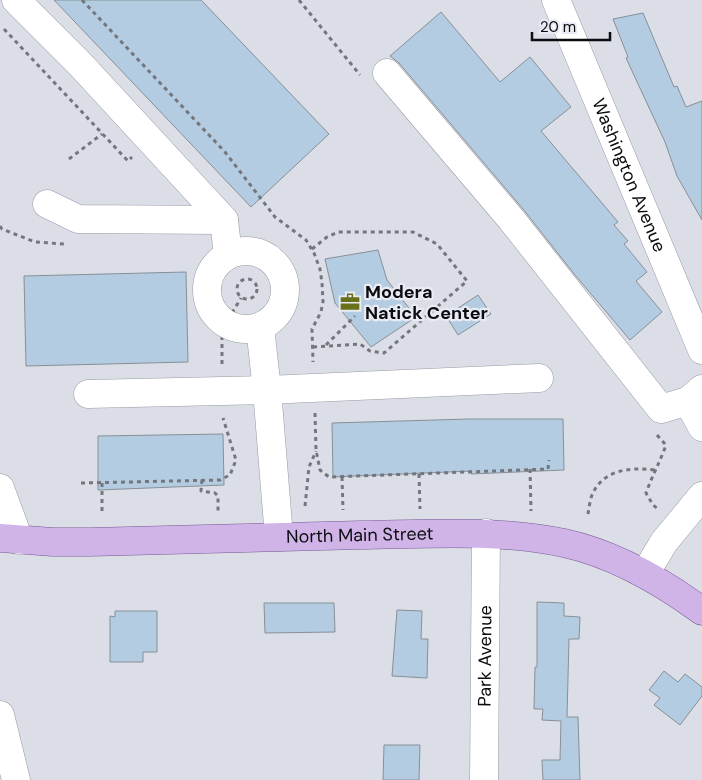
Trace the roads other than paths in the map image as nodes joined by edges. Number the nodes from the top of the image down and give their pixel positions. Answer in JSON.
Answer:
{"nodes":[{"id":1,"x":16,"y":0,"type":"edge"},
{"id":2,"x":556,"y":0,"type":"edge"},
{"id":3,"x":387,"y":73,"type":"dead end"},
{"id":4,"x":48,"y":204,"type":"dead end"},
{"id":5,"x":224,"y":220,"type":"junction"},
{"id":6,"x":228,"y":255,"type":"junction"},
{"id":7,"x":260,"y":328,"type":"junction"},
{"id":8,"x":702,"y":350,"type":"edge"},
{"id":9,"x":540,"y":378,"type":"dead end"},
{"id":10,"x":267,"y":390,"type":"junction"},
{"id":11,"x":88,"y":394,"type":"dead end"},
{"id":12,"x":695,"y":395,"type":"edge"},
{"id":13,"x":702,"y":428,"type":"edge"},
{"id":14,"x":0,"y":488,"type":"edge"},
{"id":15,"x":702,"y":496,"type":"edge"},
{"id":16,"x":486,"y":533,"type":"junction"},
{"id":17,"x":279,"y":537,"type":"junction"},
{"id":18,"x":10,"y":539,"type":"edge"},
{"id":19,"x":645,"y":574,"type":"junction"},
{"id":20,"x":702,"y":611,"type":"edge"},
{"id":21,"x":0,"y":715,"type":"edge"},
{"id":22,"x":16,"y":780,"type":"edge"},
{"id":23,"x":484,"y":780,"type":"edge"}],
"edges":[{"from":1,"to":5,"type":"street"},
{"from":2,"to":8,"type":"street","name":"Washington Avenue"},
{"from":3,"to":12,"type":"street"},
{"from":4,"to":5,"type":"street"},
{"from":5,"to":6,"type":"street"},
{"from":6,"to":7,"type":"street"},
{"from":6,"to":7,"type":"street"},
{"from":7,"to":10,"type":"street"},
{"from":9,"to":10,"type":"street"},
{"from":10,"to":11,"type":"street"},
{"from":10,"to":17,"type":"street"},
{"from":12,"to":13,"type":"street"},
{"from":14,"to":18,"type":"street"},
{"from":15,"to":19,"type":"street"},
{"from":16,"to":17,"type":"main road","name":"North Main Street"},
{"from":16,"to":19,"type":"main road","name":"North Main Street"},
{"from":16,"to":23,"type":"street","name":"Park Avenue"},
{"from":17,"to":18,"type":"main road","name":"North Main Street"},
{"from":19,"to":20,"type":"main road","name":"North Main Street"},
{"from":21,"to":22,"type":"street"}]}
